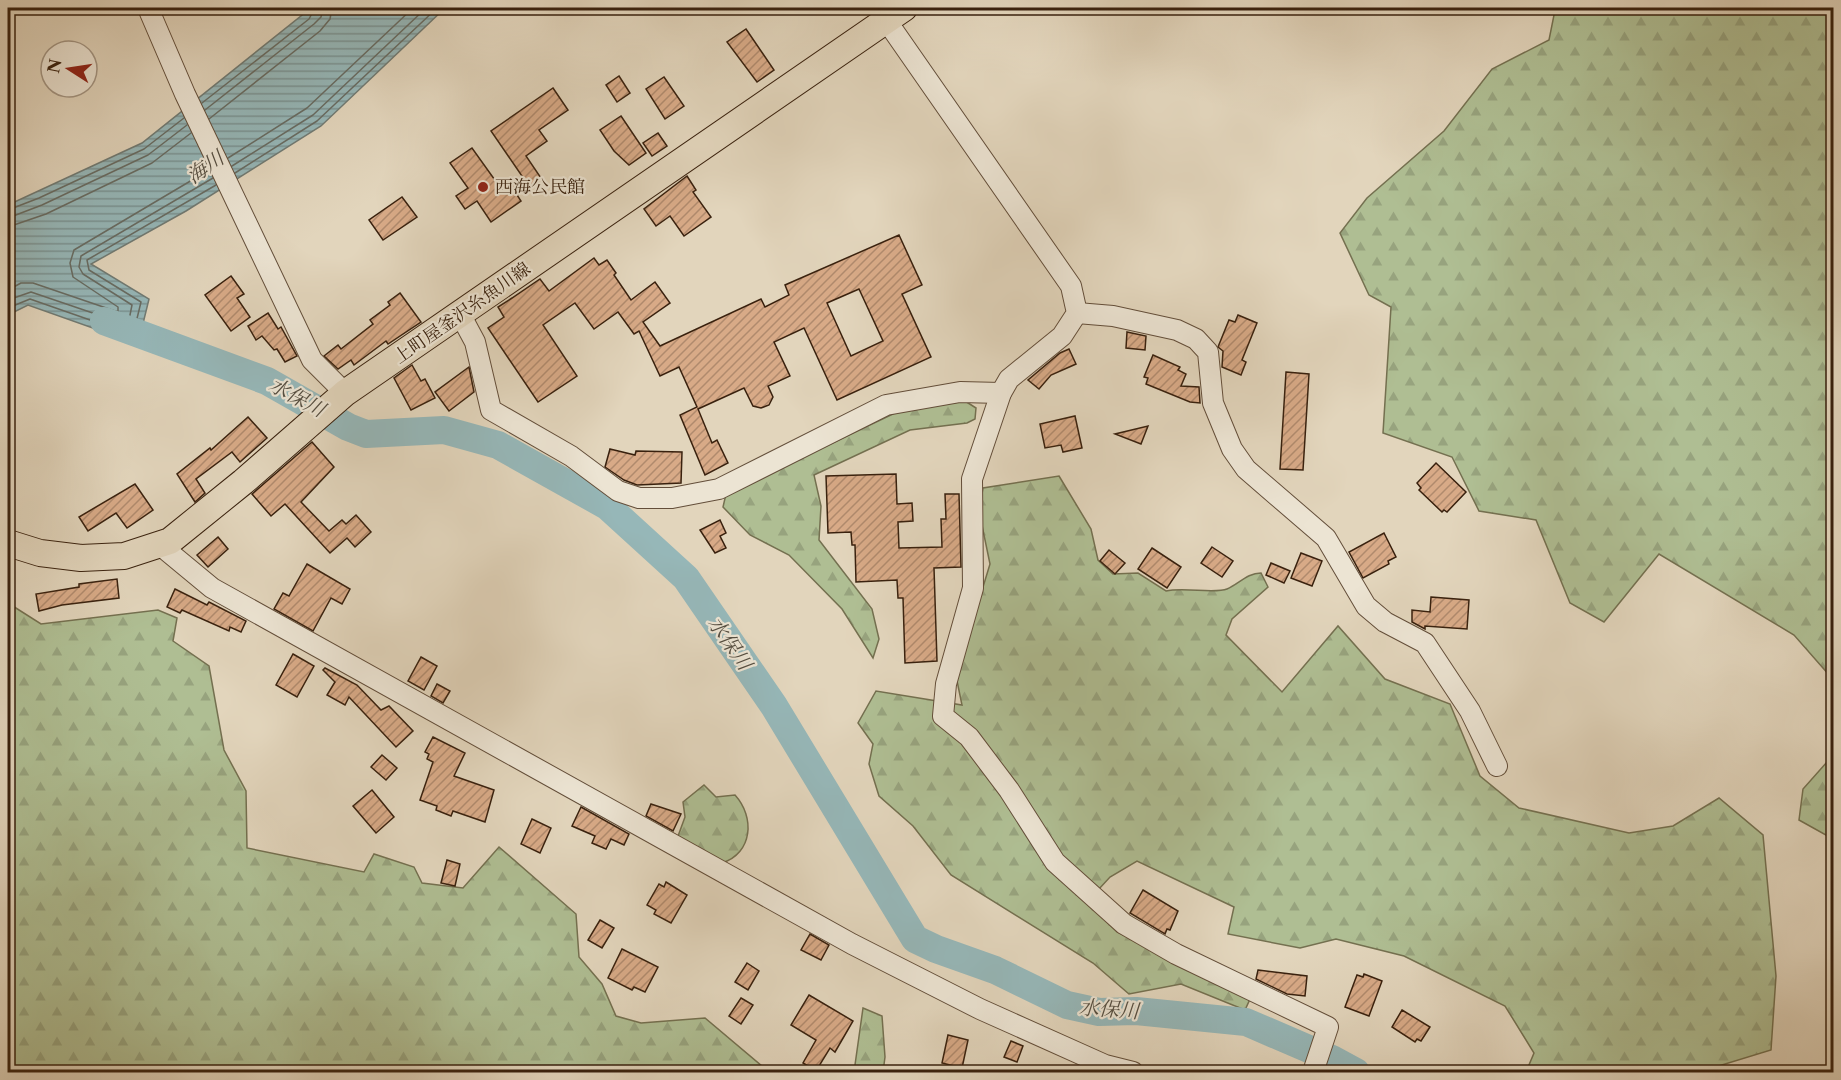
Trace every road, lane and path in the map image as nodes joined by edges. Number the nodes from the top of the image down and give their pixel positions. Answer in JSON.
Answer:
{"nodes":[{"id":1,"x":148,"y":8,"type":"edge"},
{"id":2,"x":895,"y":14,"type":"edge"},
{"id":3,"x":1077,"y":313,"type":"junction"},
{"id":4,"x":460,"y":314,"type":"junction"},
{"id":5,"x":1001,"y":393,"type":"junction"},
{"id":6,"x":343,"y":395,"type":"junction"},
{"id":7,"x":8,"y":543,"type":"edge"},
{"id":8,"x":160,"y":545,"type":"junction"},
{"id":9,"x":1497,"y":766,"type":"dead end"},
{"id":10,"x":1104,"y":1069,"type":"edge"},
{"id":11,"x":1314,"y":1070,"type":"edge"},
{"id":12,"x":1133,"y":1072,"type":"edge"}],
"edges":[{"from":1,"to":6,"type":"street"},
{"from":2,"to":3,"type":"street"},
{"from":2,"to":4,"type":"main road","name":"上町屋釜沢糸魚川線"},
{"from":3,"to":5,"type":"street"},
{"from":3,"to":9,"type":"street"},
{"from":4,"to":5,"type":"street"},
{"from":4,"to":6,"type":"main road","name":"上町屋釜沢糸魚川線"},
{"from":5,"to":11,"type":"street"},
{"from":6,"to":8,"type":"main road","name":"上町屋釜沢糸魚川線"},
{"from":7,"to":8,"type":"main road","name":"上町屋釜沢糸魚川線"},
{"from":8,"to":10,"type":"street"},
{"from":10,"to":12,"type":"street"}]}
